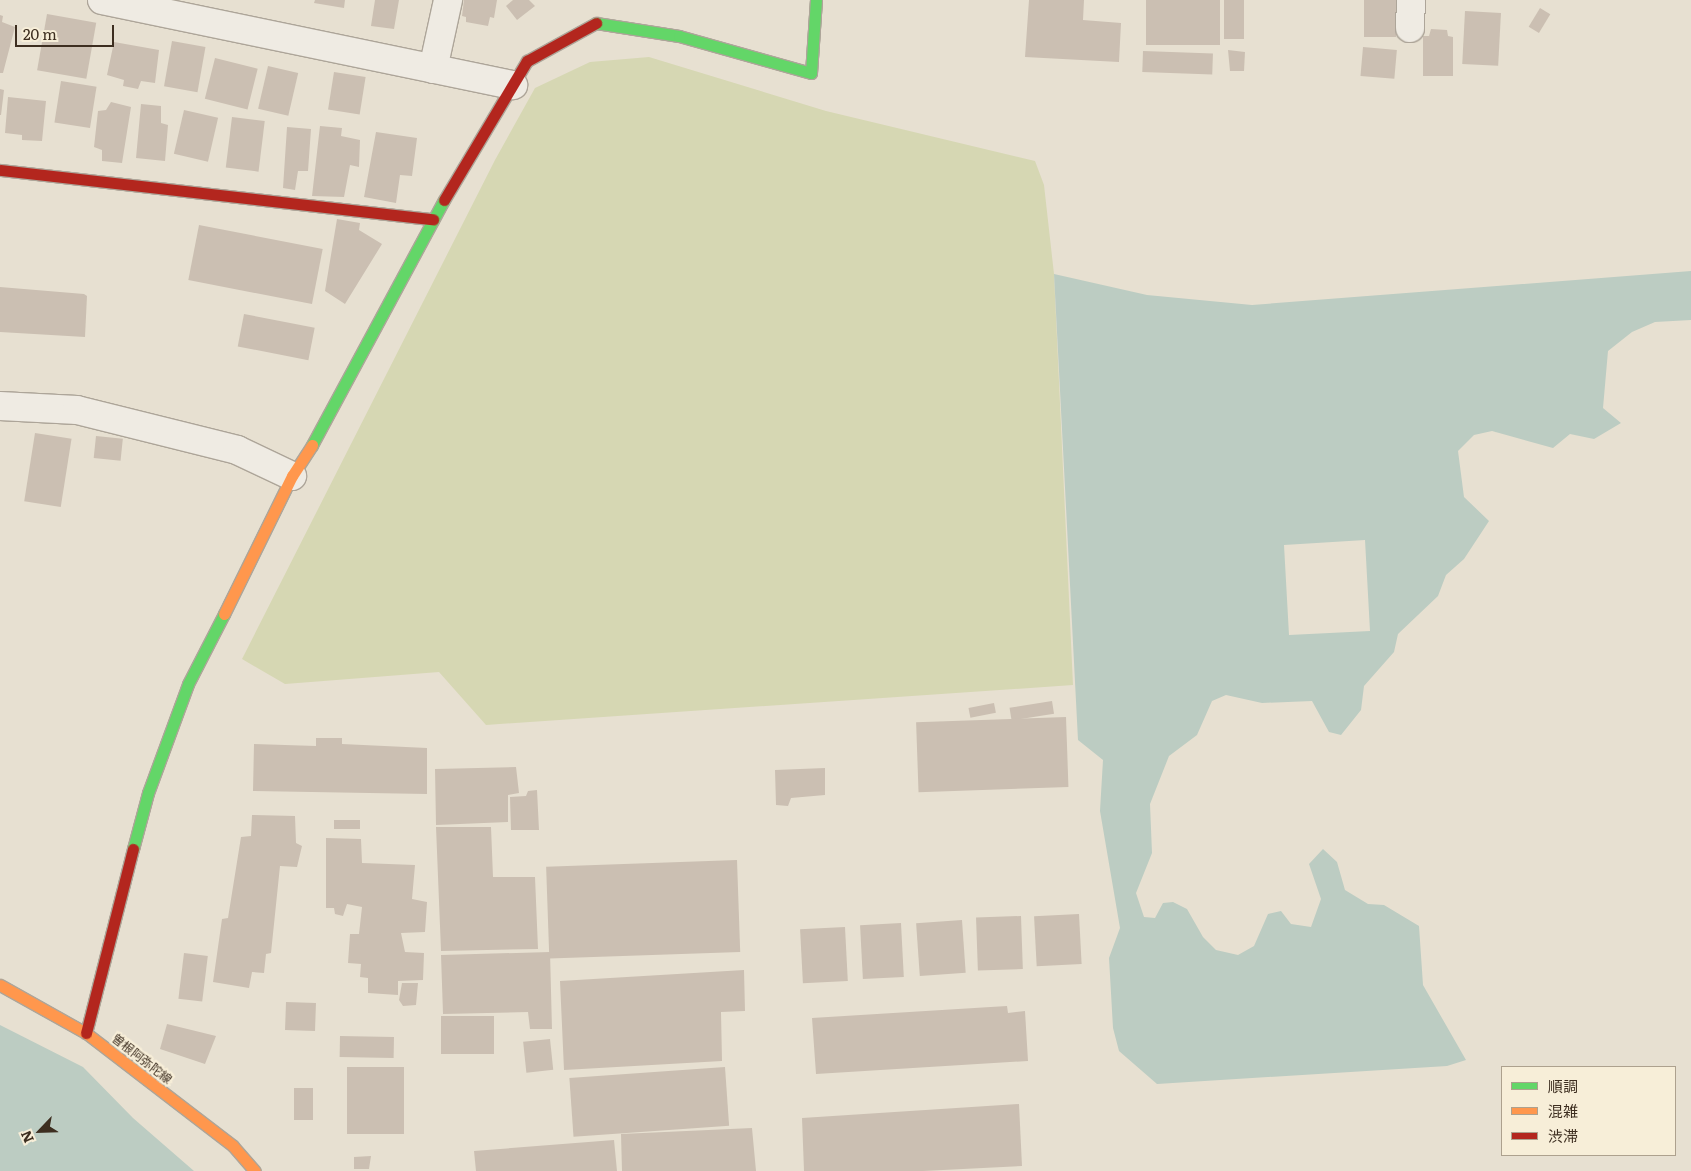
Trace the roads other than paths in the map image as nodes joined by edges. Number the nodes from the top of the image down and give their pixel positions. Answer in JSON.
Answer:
{"nodes":[{"id":1,"x":102,"y":0,"type":"edge"},
{"id":2,"x":448,"y":0,"type":"edge"},
{"id":3,"x":816,"y":0,"type":"edge"},
{"id":4,"x":1411,"y":0,"type":"edge"},
{"id":5,"x":1410,"y":28,"type":"dead end"},
{"id":6,"x":433,"y":68,"type":"junction"},
{"id":7,"x":513,"y":85,"type":"junction"},
{"id":8,"x":0,"y":170,"type":"edge"},
{"id":9,"x":433,"y":219,"type":"junction"},
{"id":10,"x":0,"y":406,"type":"edge"},
{"id":11,"x":292,"y":476,"type":"junction"},
{"id":12,"x":0,"y":985,"type":"edge"},
{"id":13,"x":86,"y":1033,"type":"junction"},
{"id":14,"x":255,"y":1171,"type":"edge"}],
"edges":[{"from":1,"to":6,"type":"street"},
{"from":2,"to":6,"type":"street"},
{"from":3,"to":7,"type":"street"},
{"from":4,"to":5,"type":"street"},
{"from":6,"to":7,"type":"street"},
{"from":7,"to":9,"type":"street"},
{"from":8,"to":9,"type":"street"},
{"from":9,"to":11,"type":"street"},
{"from":10,"to":11,"type":"street"},
{"from":11,"to":13,"type":"street"},
{"from":12,"to":13,"type":"street","name":"曽根阿弥陀線"},
{"from":13,"to":14,"type":"street","name":"曽根阿弥陀線"}]}
